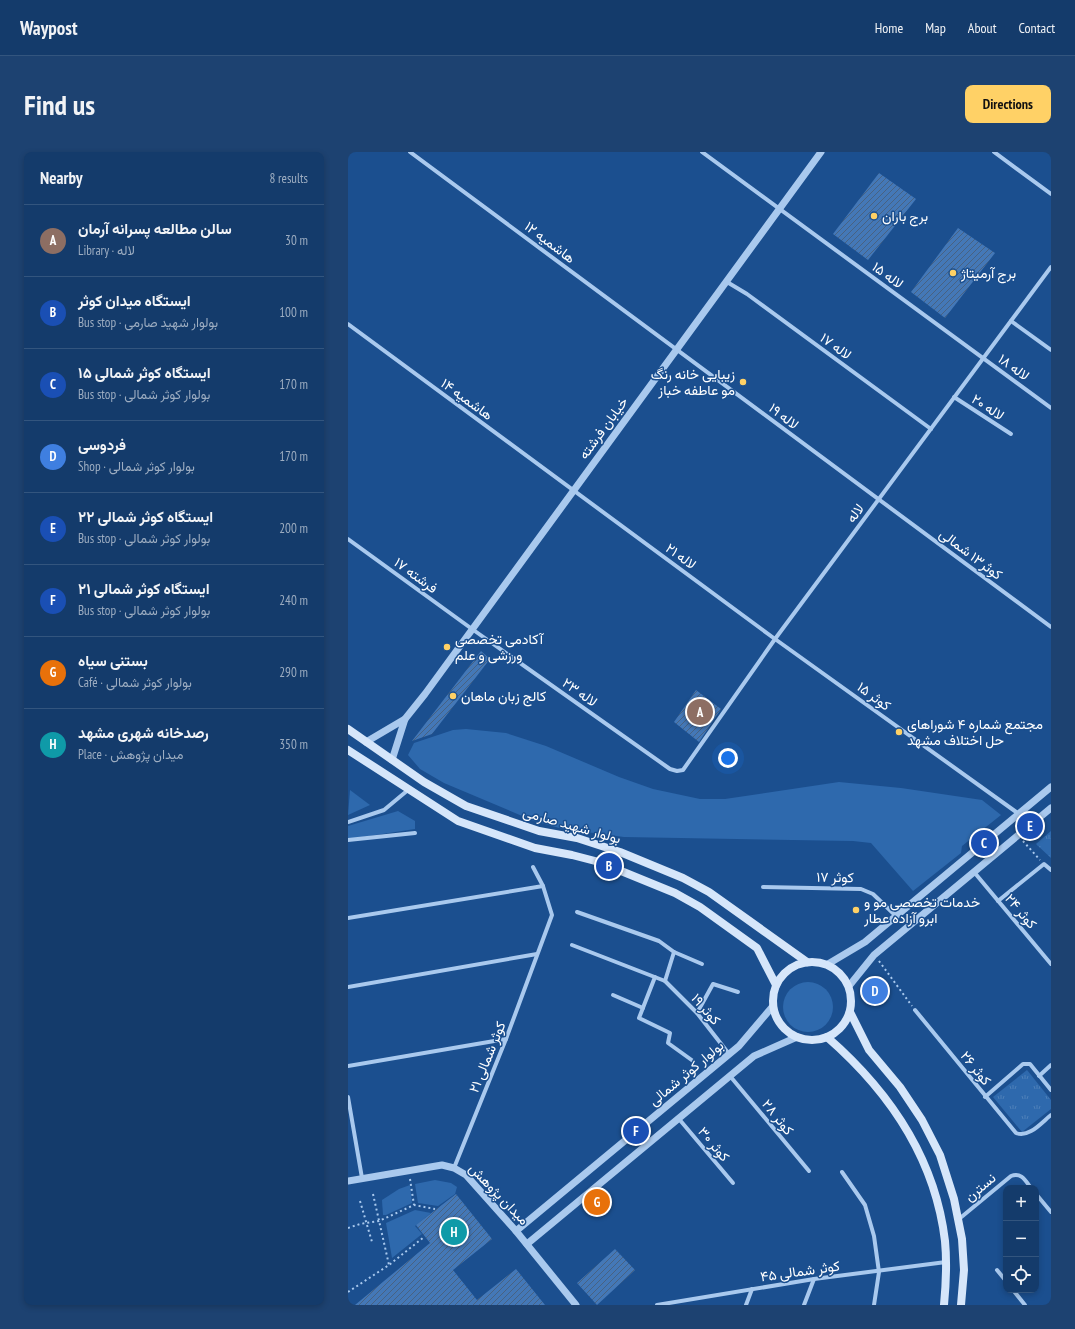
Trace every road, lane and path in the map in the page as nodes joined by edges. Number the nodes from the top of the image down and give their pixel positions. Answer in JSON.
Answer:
{"nodes":[{"id":1,"x":410,"y":152,"type":"edge"},
{"id":2,"x":702,"y":152,"type":"edge"},
{"id":3,"x":821,"y":152,"type":"edge"},
{"id":4,"x":994,"y":152,"type":"edge"},
{"id":5,"x":1051,"y":194,"type":"edge"},
{"id":6,"x":780,"y":209,"type":"junction"},
{"id":7,"x":1051,"y":267,"type":"edge"},
{"id":8,"x":727,"y":282,"type":"junction"},
{"id":9,"x":1011,"y":321,"type":"junction"},
{"id":10,"x":348,"y":324,"type":"edge"},
{"id":11,"x":677,"y":350,"type":"junction"},
{"id":12,"x":1051,"y":350,"type":"edge"},
{"id":13,"x":983,"y":358,"type":"junction"},
{"id":14,"x":954,"y":397,"type":"junction"},
{"id":15,"x":1051,"y":408,"type":"edge"},
{"id":16,"x":931,"y":429,"type":"junction"},
{"id":17,"x":1011,"y":434,"type":"dead end"},
{"id":18,"x":574,"y":490,"type":"junction"},
{"id":19,"x":879,"y":499,"type":"junction"},
{"id":20,"x":348,"y":539,"type":"edge"},
{"id":21,"x":1051,"y":627,"type":"edge"},
{"id":22,"x":472,"y":629,"type":"junction"},
{"id":23,"x":775,"y":639,"type":"junction"},
{"id":24,"x":405,"y":719,"type":"junction"},
{"id":25,"x":348,"y":729,"type":"edge"},
{"id":26,"x":366,"y":742,"type":"junction"},
{"id":27,"x":348,"y":750,"type":"edge"},
{"id":28,"x":348,"y":754,"type":"edge"},
{"id":29,"x":392,"y":760,"type":"junction"},
{"id":30,"x":677,"y":771,"type":"joint"},
{"id":31,"x":1051,"y":787,"type":"edge"},
{"id":32,"x":408,"y":790,"type":"junction"},
{"id":33,"x":1051,"y":808,"type":"edge"},
{"id":34,"x":1019,"y":814,"type":"junction"},
{"id":35,"x":348,"y":822,"type":"edge"},
{"id":36,"x":414,"y":832,"type":"dead end"},
{"id":37,"x":1018,"y":836,"type":"junction"},
{"id":38,"x":348,"y":840,"type":"edge"},
{"id":39,"x":1044,"y":864,"type":"junction"},
{"id":40,"x":533,"y":867,"type":"dead end"},
{"id":41,"x":1051,"y":870,"type":"edge"},
{"id":42,"x":974,"y":872,"type":"junction"},
{"id":43,"x":543,"y":886,"type":"junction"},
{"id":44,"x":764,"y":887,"type":"dead end"},
{"id":45,"x":998,"y":901,"type":"junction"},
{"id":46,"x":577,"y":912,"type":"dead end"},
{"id":47,"x":896,"y":916,"type":"junction"},
{"id":48,"x":348,"y":918,"type":"edge"},
{"id":49,"x":572,"y":945,"type":"dead end"},
{"id":50,"x":674,"y":952,"type":"junction"},
{"id":51,"x":538,"y":954,"type":"junction"},
{"id":52,"x":874,"y":955,"type":"junction"},
{"id":53,"x":807,"y":962,"type":"junction"},
{"id":54,"x":702,"y":964,"type":"dead end"},
{"id":55,"x":828,"y":964,"type":"junction"},
{"id":56,"x":1051,"y":964,"type":"edge"},
{"id":57,"x":655,"y":977,"type":"junction"},
{"id":58,"x":665,"y":981,"type":"junction"},
{"id":59,"x":776,"y":986,"type":"junction"},
{"id":60,"x":849,"y":986,"type":"junction"},
{"id":61,"x":348,"y":987,"type":"edge"},
{"id":62,"x":738,"y":992,"type":"dead end"},
{"id":63,"x":613,"y":995,"type":"dead end"},
{"id":64,"x":773,"y":1006,"type":"junction"},
{"id":65,"x":643,"y":1008,"type":"junction"},
{"id":66,"x":915,"y":1010,"type":"joint"},
{"id":67,"x":850,"y":1012,"type":"junction"},
{"id":68,"x":696,"y":1013,"type":"junction"},
{"id":69,"x":797,"y":1037,"type":"junction"},
{"id":70,"x":827,"y":1037,"type":"junction"},
{"id":71,"x":506,"y":1039,"type":"junction"},
{"id":72,"x":729,"y":1054,"type":"junction"},
{"id":73,"x":693,"y":1062,"type":"dead end"},
{"id":74,"x":1051,"y":1065,"type":"edge"},
{"id":75,"x":348,"y":1066,"type":"edge"},
{"id":76,"x":730,"y":1076,"type":"junction"},
{"id":77,"x":1038,"y":1076,"type":"junction"},
{"id":78,"x":1051,"y":1090,"type":"edge"},
{"id":79,"x":985,"y":1097,"type":"junction"},
{"id":80,"x":348,"y":1098,"type":"edge"},
{"id":81,"x":1051,"y":1115,"type":"edge"},
{"id":82,"x":679,"y":1119,"type":"junction"},
{"id":83,"x":454,"y":1168,"type":"junction"},
{"id":84,"x":809,"y":1171,"type":"dead end"},
{"id":85,"x":409,"y":1172,"type":"junction"},
{"id":86,"x":842,"y":1172,"type":"dead end"},
{"id":87,"x":362,"y":1178,"type":"junction"},
{"id":88,"x":348,"y":1181,"type":"edge"},
{"id":89,"x":733,"y":1183,"type":"dead end"},
{"id":90,"x":1028,"y":1185,"type":"edge"},
{"id":91,"x":373,"y":1194,"type":"dead end"},
{"id":92,"x":1039,"y":1198,"type":"edge"},
{"id":93,"x":360,"y":1201,"type":"dead end"},
{"id":94,"x":414,"y":1205,"type":"junction"},
{"id":95,"x":435,"y":1209,"type":"dead end"},
{"id":96,"x":1051,"y":1212,"type":"edge"},
{"id":97,"x":959,"y":1219,"type":"junction"},
{"id":98,"x":379,"y":1221,"type":"junction"},
{"id":99,"x":366,"y":1223,"type":"junction"},
{"id":100,"x":348,"y":1228,"type":"edge"},
{"id":101,"x":516,"y":1231,"type":"junction"},
{"id":102,"x":424,"y":1237,"type":"dead end"},
{"id":103,"x":372,"y":1242,"type":"dead end"},
{"id":104,"x":527,"y":1244,"type":"junction"},
{"id":105,"x":946,"y":1262,"type":"junction"},
{"id":106,"x":389,"y":1265,"type":"junction"},
{"id":107,"x":997,"y":1270,"type":"dead end"},
{"id":108,"x":879,"y":1272,"type":"junction"},
{"id":109,"x":1003,"y":1277,"type":"edge"},
{"id":110,"x":814,"y":1279,"type":"junction"},
{"id":111,"x":752,"y":1289,"type":"junction"},
{"id":112,"x":348,"y":1292,"type":"edge"},
{"id":113,"x":1015,"y":1293,"type":"edge"},
{"id":114,"x":576,"y":1305,"type":"edge"},
{"id":115,"x":657,"y":1305,"type":"edge"},
{"id":116,"x":746,"y":1305,"type":"edge"},
{"id":117,"x":804,"y":1305,"type":"edge"},
{"id":118,"x":874,"y":1305,"type":"edge"},
{"id":119,"x":944,"y":1305,"type":"edge"},
{"id":120,"x":962,"y":1305,"type":"edge"},
{"id":121,"x":1025,"y":1305,"type":"edge"}],
"edges":[{"from":1,"to":11,"type":"street","name":"هاشمیه ۱۲"},
{"from":2,"to":6,"type":"street","name":"لاله ۱۵"},
{"from":3,"to":6,"type":"street","name":"خیابان فرشته"},
{"from":4,"to":5,"type":"street"},
{"from":6,"to":8,"type":"street","name":"خیابان فرشته"},
{"from":6,"to":13,"type":"street","name":"لاله ۱۵"},
{"from":7,"to":9,"type":"street","name":"لاله"},
{"from":8,"to":11,"type":"street","name":"خیابان فرشته"},
{"from":8,"to":16,"type":"street","name":"لاله ۱۷"},
{"from":9,"to":12,"type":"street"},
{"from":9,"to":13,"type":"street","name":"لاله"},
{"from":10,"to":18,"type":"street","name":"هاشمیه ۱۴"},
{"from":11,"to":18,"type":"street","name":"خیابان فرشته"},
{"from":11,"to":19,"type":"street","name":"لاله ۱۹"},
{"from":13,"to":14,"type":"street","name":"لاله"},
{"from":13,"to":15,"type":"street","name":"لاله ۱۸"},
{"from":14,"to":16,"type":"street","name":"لاله"},
{"from":14,"to":17,"type":"street","name":"لاله ۲۰"},
{"from":16,"to":19,"type":"street","name":"لاله"},
{"from":18,"to":22,"type":"street","name":"خیابان فرشته"},
{"from":18,"to":23,"type":"street","name":"لاله ۲۱"},
{"from":19,"to":21,"type":"street","name":"کوثر۱۳ شمالی"},
{"from":19,"to":23,"type":"street","name":"لاله"},
{"from":20,"to":22,"type":"street","name":"فرشته ۱۷"},
{"from":22,"to":24,"type":"street","name":"خیابان فرشته"},
{"from":22,"to":30,"type":"street","name":"لاله ۲۳"},
{"from":23,"to":30,"type":"street","name":"لاله"},
{"from":23,"to":34,"type":"street","name":"کوثر ۱۵"},
{"from":24,"to":26,"type":"street","name":"خیابان فرشته"},
{"from":24,"to":29,"type":"street","name":"خیابان فرشته"},
{"from":25,"to":26,"type":"main road","name":"بولوار شهید صارمی"},
{"from":26,"to":29,"type":"main road","name":"بولوار شهید صارمی"},
{"from":27,"to":28,"type":"street"},
{"from":27,"to":32,"type":"main road","name":"بولوار شهید صارمی"},
{"from":29,"to":53,"type":"main road","name":"بولوار شهید صارمی"},
{"from":31,"to":34,"type":"street"},
{"from":32,"to":35,"type":"street"},
{"from":32,"to":59,"type":"main road","name":"بولوار شهید صارمی"},
{"from":33,"to":37,"type":"street"},
{"from":34,"to":47,"type":"street"},
{"from":36,"to":38,"type":"street"},
{"from":37,"to":39,"type":"path"},
{"from":37,"to":42,"type":"street"},
{"from":39,"to":41,"type":"street"},
{"from":39,"to":45,"type":"street"},
{"from":40,"to":43,"type":"street","name":"کوثر شمالی ۲۱"},
{"from":42,"to":45,"type":"street","name":"کوثر ۲۴"},
{"from":42,"to":52,"type":"street"},
{"from":43,"to":48,"type":"street"},
{"from":43,"to":51,"type":"street","name":"کوثر شمالی ۲۱"},
{"from":44,"to":47,"type":"street","name":"کوثر ۱۷"},
{"from":45,"to":56,"type":"street","name":"کوثر ۲۴"},
{"from":46,"to":50,"type":"street"},
{"from":47,"to":55,"type":"street"},
{"from":49,"to":57,"type":"street"},
{"from":50,"to":54,"type":"street"},
{"from":50,"to":58,"type":"street"},
{"from":51,"to":61,"type":"street"},
{"from":51,"to":71,"type":"street","name":"کوثر شمالی ۲۱"},
{"from":52,"to":60,"type":"street"},
{"from":52,"to":66,"type":"path"},
{"from":53,"to":55,"type":"main road"},
{"from":53,"to":59,"type":"main road"},
{"from":55,"to":60,"type":"main road"},
{"from":57,"to":58,"type":"street"},
{"from":57,"to":65,"type":"street"},
{"from":58,"to":68,"type":"street","name":"کوثر ۱۹"},
{"from":59,"to":64,"type":"main road"},
{"from":60,"to":67,"type":"main road"},
{"from":62,"to":68,"type":"street"},
{"from":63,"to":65,"type":"street"},
{"from":64,"to":69,"type":"main road"},
{"from":64,"to":72,"type":"street","name":"بولوار کوثر شمالی"},
{"from":65,"to":73,"type":"street"},
{"from":66,"to":79,"type":"street","name":"کوثر ۲۶"},
{"from":67,"to":70,"type":"main road"},
{"from":67,"to":97,"type":"main road"},
{"from":68,"to":72,"type":"street","name":"کوثر ۱۹"},
{"from":69,"to":70,"type":"main road"},
{"from":69,"to":76,"type":"street"},
{"from":70,"to":105,"type":"main road"},
{"from":71,"to":75,"type":"street"},
{"from":71,"to":83,"type":"street","name":"کوثر شمالی ۲۱"},
{"from":72,"to":101,"type":"street","name":"بولوار کوثر شمالی"},
{"from":74,"to":77,"type":"street"},
{"from":76,"to":82,"type":"street"},
{"from":76,"to":84,"type":"street","name":"کوثر ۲۸"},
{"from":77,"to":78,"type":"street"},
{"from":77,"to":79,"type":"street"},
{"from":79,"to":81,"type":"street","name":"کوثر ۲۶"},
{"from":80,"to":87,"type":"street"},
{"from":82,"to":89,"type":"street","name":"کوثر ۳۰"},
{"from":82,"to":104,"type":"street"},
{"from":83,"to":85,"type":"street","name":"میدان پژوهش"},
{"from":83,"to":101,"type":"street","name":"میدان پژوهش"},
{"from":85,"to":87,"type":"street","name":"میدان پژوهش"},
{"from":85,"to":94,"type":"path"},
{"from":86,"to":108,"type":"street"},
{"from":87,"to":88,"type":"street","name":"میدان پژوهش"},
{"from":90,"to":97,"type":"street","name":"نسترن"},
{"from":91,"to":98,"type":"path"},
{"from":92,"to":96,"type":"street"},
{"from":93,"to":99,"type":"path"},
{"from":94,"to":95,"type":"path"},
{"from":94,"to":98,"type":"path"},
{"from":97,"to":120,"type":"main road"},
{"from":98,"to":99,"type":"path"},
{"from":98,"to":106,"type":"path"},
{"from":99,"to":100,"type":"path"},
{"from":99,"to":103,"type":"path"},
{"from":101,"to":104,"type":"street","name":"میدان پژوهش"},
{"from":102,"to":106,"type":"path"},
{"from":104,"to":114,"type":"street","name":"میدان پژوهش"},
{"from":105,"to":108,"type":"street","name":"کوثر شمالی ۴۵"},
{"from":105,"to":119,"type":"main road"},
{"from":106,"to":112,"type":"path"},
{"from":107,"to":109,"type":"street"},
{"from":108,"to":110,"type":"street","name":"کوثر شمالی ۴۵"},
{"from":108,"to":118,"type":"street"},
{"from":110,"to":111,"type":"street","name":"کوثر شمالی ۴۵"},
{"from":110,"to":117,"type":"street"},
{"from":111,"to":115,"type":"street","name":"کوثر شمالی ۴۵"},
{"from":111,"to":116,"type":"street"},
{"from":113,"to":121,"type":"street"}]}
